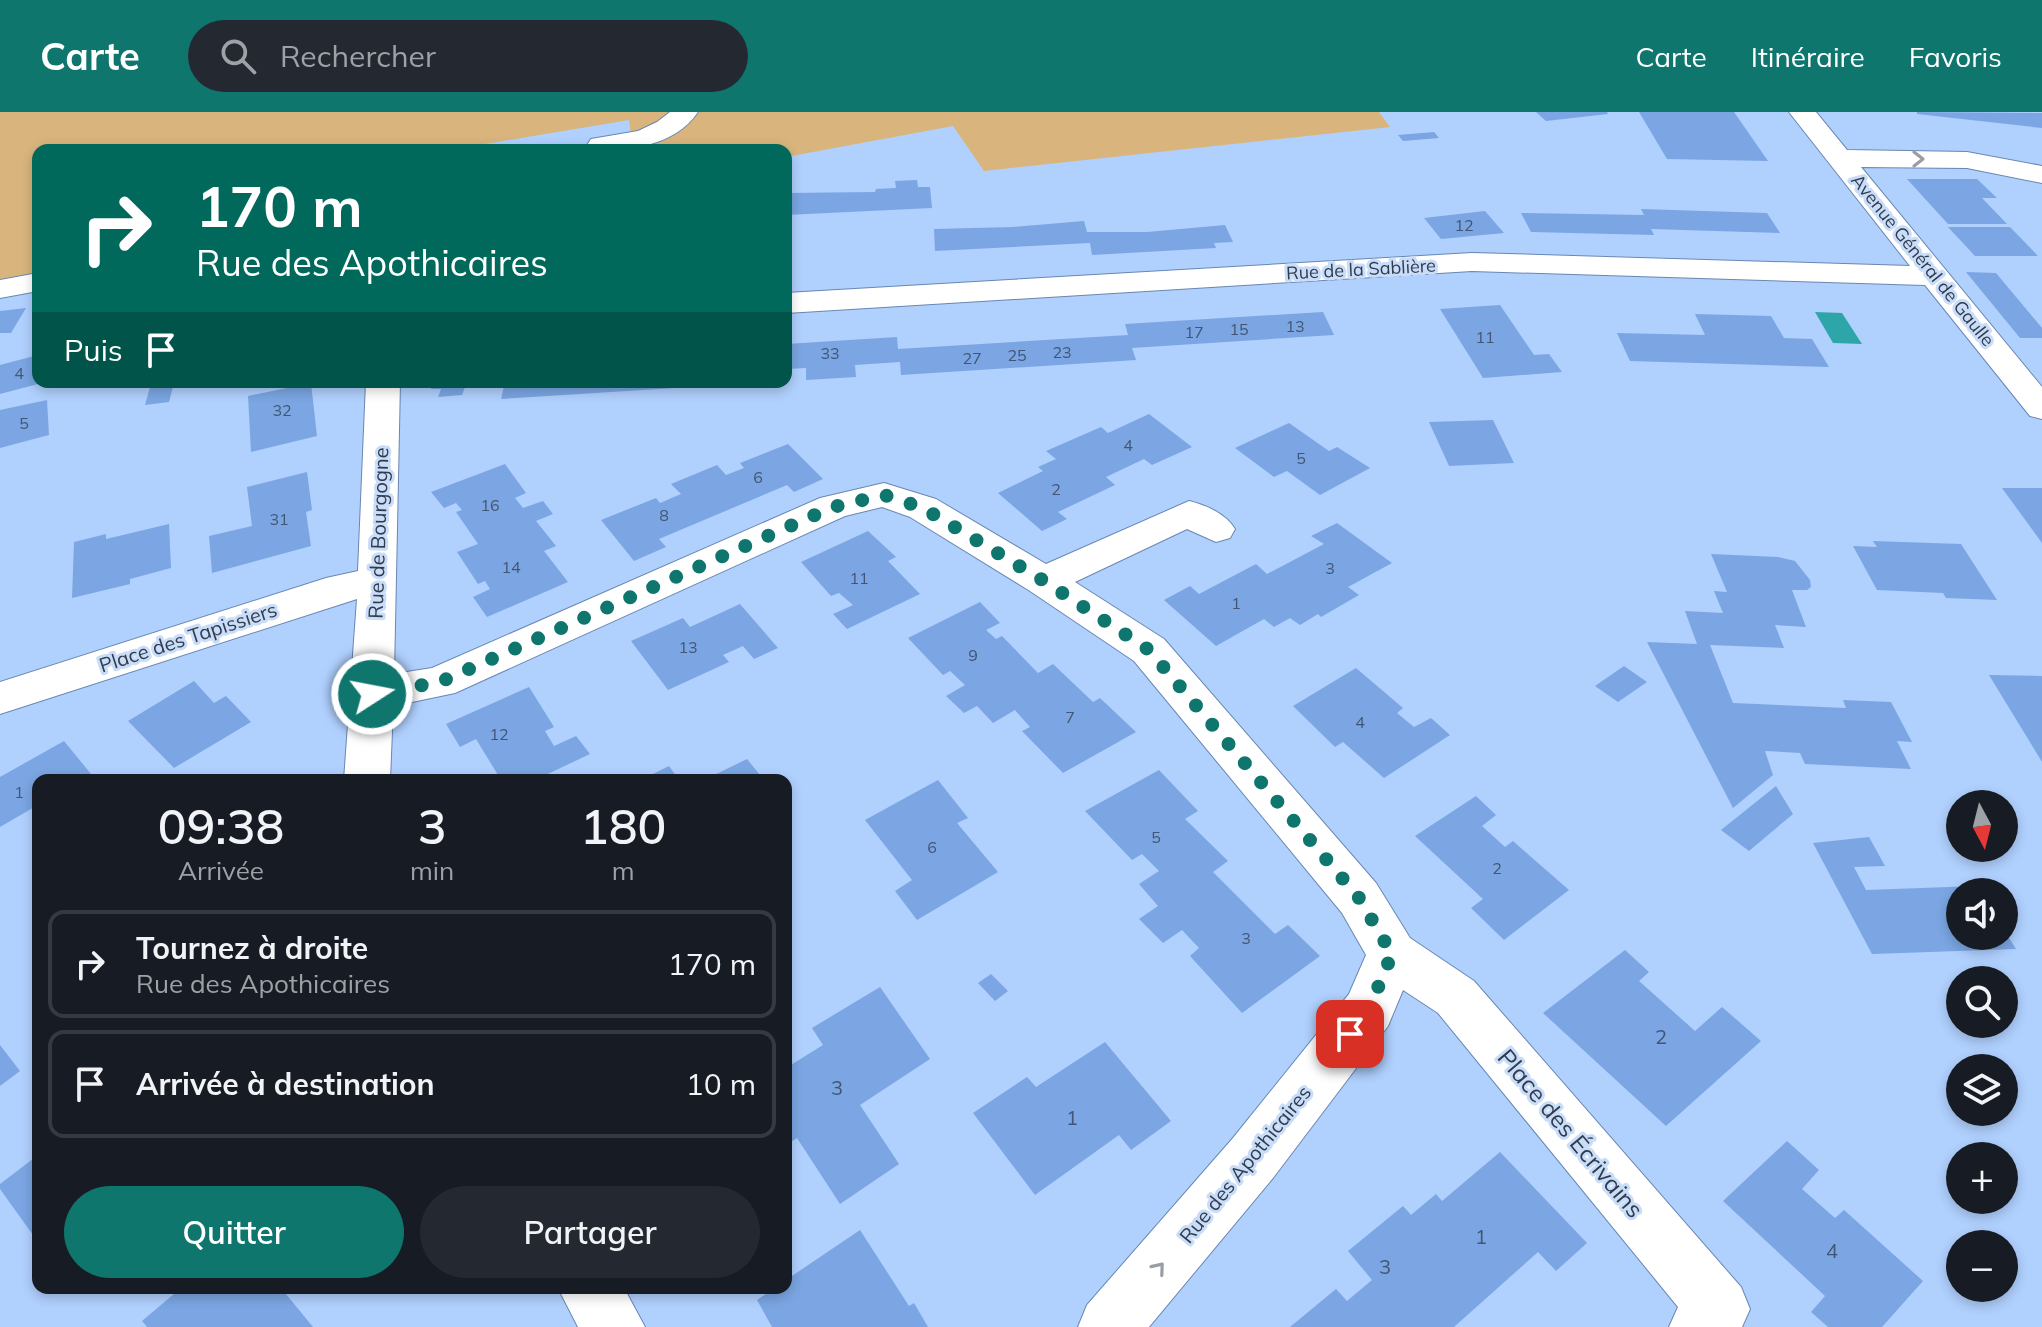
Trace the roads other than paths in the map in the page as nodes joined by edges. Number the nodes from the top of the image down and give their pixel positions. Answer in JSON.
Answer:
{"nodes":[{"id":1,"x":685,"y":112,"type":"edge"},
{"id":2,"x":1802,"y":112,"type":"edge"},
{"id":3,"x":607,"y":144,"type":"edge"},
{"id":4,"x":1840,"y":158,"type":"junction"},
{"id":5,"x":2042,"y":175,"type":"edge"},
{"id":6,"x":1936,"y":276,"type":"junction"},
{"id":7,"x":32,"y":283,"type":"edge"},
{"id":8,"x":0,"y":289,"type":"edge"},
{"id":9,"x":792,"y":303,"type":"edge"},
{"id":10,"x":383,"y":388,"type":"edge"},
{"id":11,"x":2042,"y":409,"type":"edge"},
{"id":12,"x":1216,"y":529,"type":"dead end"},
{"id":13,"x":1044,"y":581,"type":"junction"},
{"id":14,"x":378,"y":582,"type":"junction"},
{"id":15,"x":372,"y":694,"type":"junction"},
{"id":16,"x":0,"y":698,"type":"edge"},
{"id":17,"x":367,"y":774,"type":"edge"},
{"id":18,"x":1392,"y":954,"type":"junction"},
{"id":19,"x":592,"y":1294,"type":"edge"},
{"id":20,"x":614,"y":1327,"type":"edge"},
{"id":21,"x":1109,"y":1327,"type":"edge"},
{"id":22,"x":1700,"y":1327,"type":"edge"}],
"edges":[{"from":1,"to":3,"type":"street"},
{"from":2,"to":4,"type":"street","name":"Avenue Général de Gaulle"},
{"from":4,"to":5,"type":"street","one_way":true},
{"from":4,"to":6,"type":"street","name":"Avenue Général de Gaulle"},
{"from":6,"to":9,"type":"street","name":"Rue de la Sablière"},
{"from":6,"to":11,"type":"street","name":"Avenue Général de Gaulle"},
{"from":7,"to":8,"type":"street"},
{"from":10,"to":14,"type":"street","name":"Rue de Bourgogne"},
{"from":12,"to":13,"type":"street"},
{"from":13,"to":15,"type":"street"},
{"from":13,"to":18,"type":"street"},
{"from":14,"to":15,"type":"street","name":"Rue de Bourgogne"},
{"from":14,"to":16,"type":"street","name":"Place des Tapissiers"},
{"from":15,"to":17,"type":"street","name":"Rue de Bourgogne"},
{"from":21,"to":18,"type":"street","name":"Rue des Apothicaires","one_way":true},
{"from":18,"to":22,"type":"street","name":"Place des Écrivains"},
{"from":19,"to":20,"type":"street"}]}
